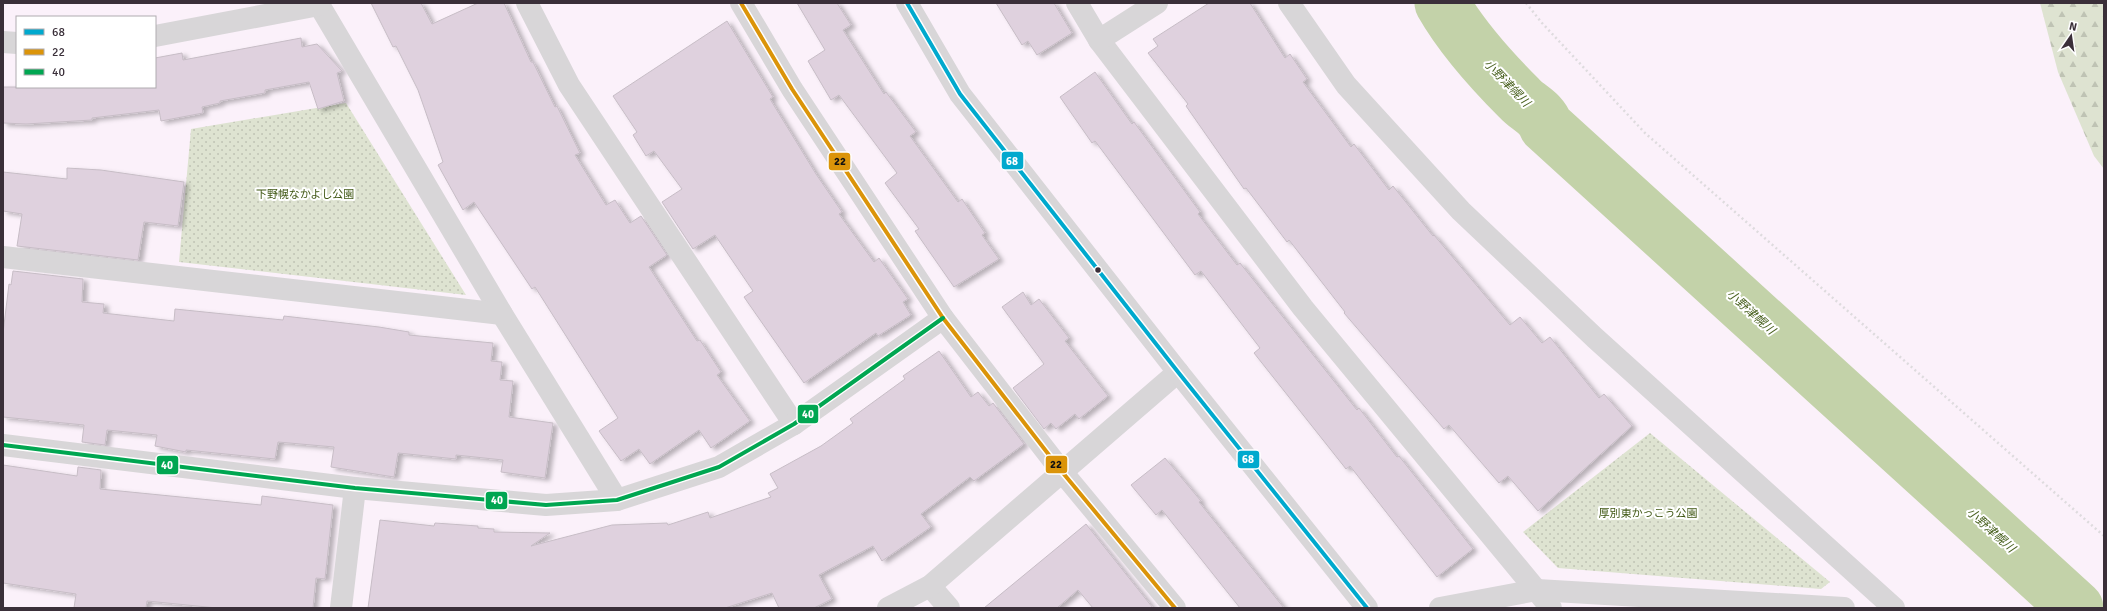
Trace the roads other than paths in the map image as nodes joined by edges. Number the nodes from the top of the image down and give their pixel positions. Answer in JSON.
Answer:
{"nodes":[{"id":1,"x":527,"y":3,"type":"edge"},
{"id":2,"x":741,"y":3,"type":"edge"},
{"id":3,"x":907,"y":3,"type":"edge"},
{"id":4,"x":1077,"y":3,"type":"edge"},
{"id":5,"x":1157,"y":3,"type":"edge"},
{"id":6,"x":1289,"y":3,"type":"edge"},
{"id":7,"x":318,"y":4,"type":"edge"},
{"id":8,"x":156,"y":36,"type":"edge"},
{"id":9,"x":1099,"y":40,"type":"junction"},
{"id":10,"x":3,"y":42,"type":"edge"},
{"id":11,"x":16,"y":43,"type":"edge"},
{"id":12,"x":3,"y":257,"type":"edge"},
{"id":13,"x":502,"y":314,"type":"junction"},
{"id":14,"x":943,"y":318,"type":"junction"},
{"id":15,"x":1178,"y":372,"type":"junction"},
{"id":16,"x":794,"y":424,"type":"junction"},
{"id":17,"x":3,"y":445,"type":"edge"},
{"id":18,"x":1063,"y":472,"type":"junction"},
{"id":19,"x":355,"y":488,"type":"junction"},
{"id":20,"x":617,"y":500,"type":"junction"},
{"id":21,"x":930,"y":586,"type":"junction"},
{"id":22,"x":1536,"y":590,"type":"junction"},
{"id":23,"x":341,"y":608,"type":"edge"},
{"id":24,"x":888,"y":608,"type":"edge"},
{"id":25,"x":949,"y":608,"type":"edge"},
{"id":26,"x":1175,"y":608,"type":"edge"},
{"id":27,"x":1367,"y":608,"type":"edge"},
{"id":28,"x":1440,"y":608,"type":"edge"},
{"id":29,"x":1551,"y":608,"type":"edge"},
{"id":30,"x":1844,"y":608,"type":"edge"},
{"id":31,"x":1894,"y":608,"type":"edge"}],
"edges":[{"from":1,"to":16,"type":"street"},
{"from":2,"to":14,"type":"street"},
{"from":3,"to":15,"type":"street"},
{"from":4,"to":9,"type":"street"},
{"from":5,"to":9,"type":"street"},
{"from":6,"to":31,"type":"street"},
{"from":7,"to":8,"type":"street"},
{"from":7,"to":13,"type":"street"},
{"from":9,"to":22,"type":"street"},
{"from":10,"to":11,"type":"street"},
{"from":12,"to":13,"type":"street"},
{"from":13,"to":20,"type":"street"},
{"from":14,"to":16,"type":"street"},
{"from":14,"to":18,"type":"street"},
{"from":15,"to":18,"type":"street"},
{"from":15,"to":27,"type":"street"},
{"from":16,"to":20,"type":"street"},
{"from":17,"to":19,"type":"street"},
{"from":18,"to":21,"type":"street"},
{"from":18,"to":26,"type":"street"},
{"from":19,"to":20,"type":"street"},
{"from":19,"to":23,"type":"street"},
{"from":21,"to":24,"type":"street"},
{"from":21,"to":25,"type":"street"},
{"from":22,"to":28,"type":"street"},
{"from":22,"to":29,"type":"street"},
{"from":22,"to":30,"type":"street"}]}
